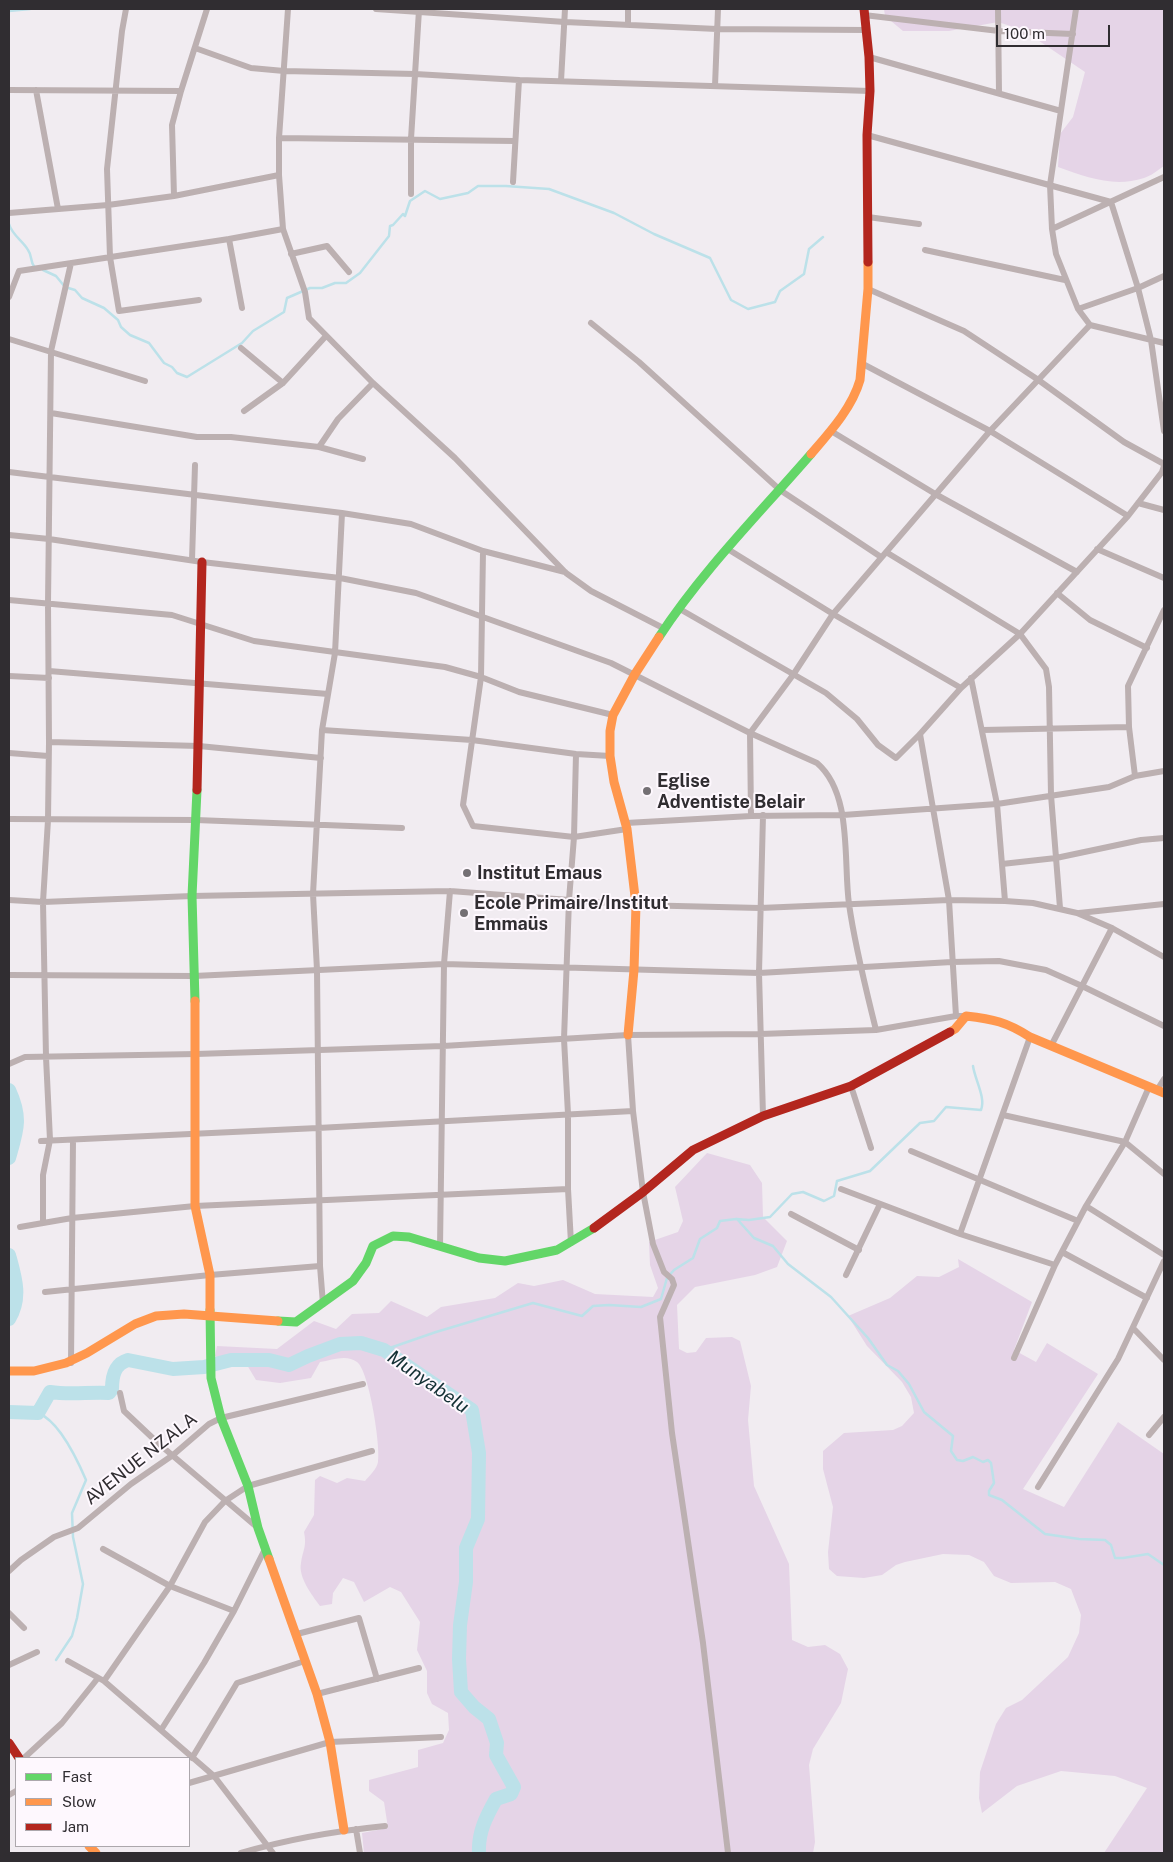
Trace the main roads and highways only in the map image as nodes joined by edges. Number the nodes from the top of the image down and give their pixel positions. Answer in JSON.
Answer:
{"nodes":[{"id":1,"x":864,"y":12,"type":"edge"},
{"id":2,"x":202,"y":562,"type":"road end"},
{"id":3,"x":628,"y":1035,"type":"road end"},
{"id":4,"x":1157,"y":1090,"type":"edge"},
{"id":5,"x":210,"y":1316,"type":"junction"},
{"id":6,"x":9,"y":1371,"type":"edge"},
{"id":7,"x":9,"y":1743,"type":"edge"},
{"id":8,"x":18,"y":1757,"type":"edge"},
{"id":9,"x":344,"y":1830,"type":"road end"}],
"edges":[{"from":1,"to":3,"type":"main road"},
{"from":2,"to":5,"type":"main road"},
{"from":4,"to":5,"type":"main road"},
{"from":5,"to":6,"type":"main road"},
{"from":5,"to":9,"type":"main road"},
{"from":7,"to":8,"type":"main road"}]}
